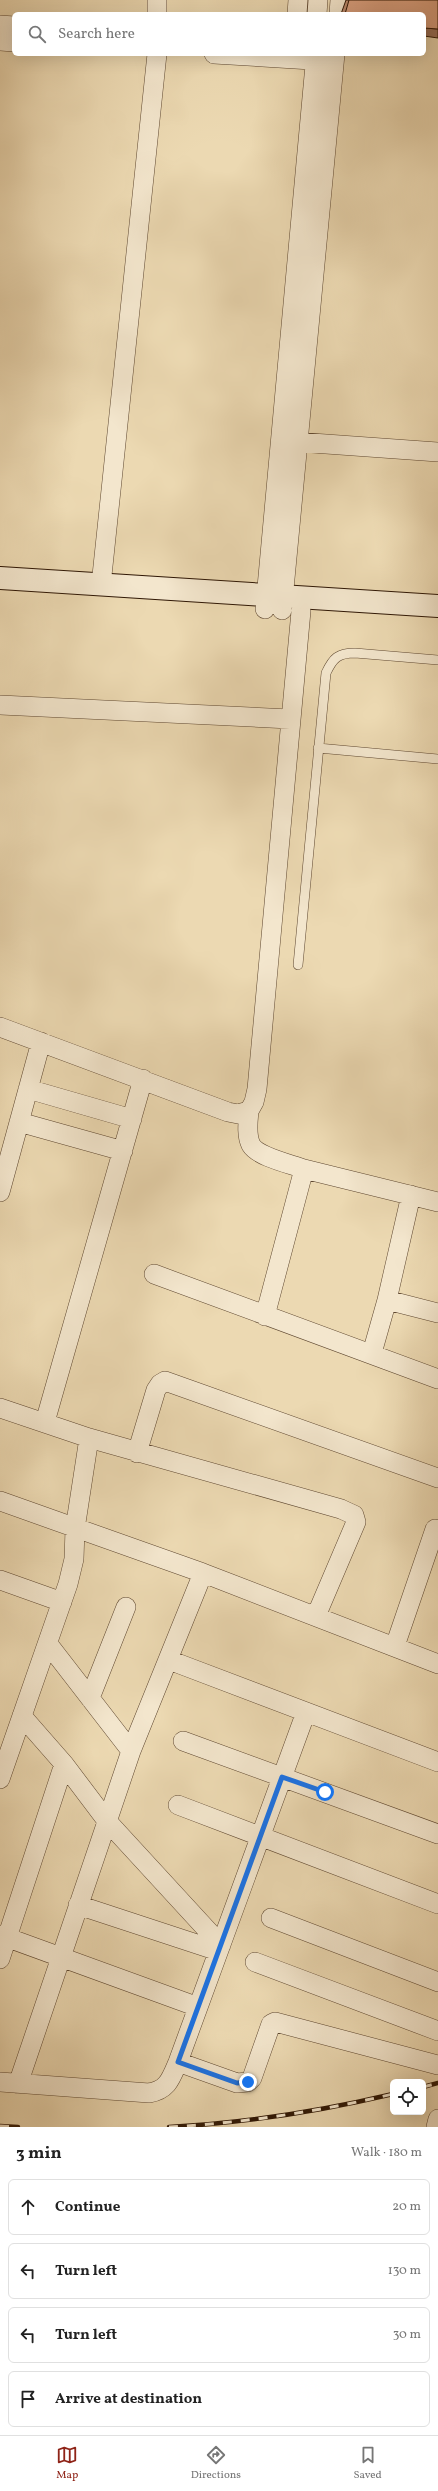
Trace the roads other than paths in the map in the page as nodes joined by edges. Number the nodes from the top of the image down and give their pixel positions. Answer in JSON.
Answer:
{"nodes":[{"id":1,"x":157,"y":0,"type":"edge"},
{"id":2,"x":298,"y":0,"type":"edge"},
{"id":3,"x":318,"y":0,"type":"edge"},
{"id":4,"x":340,"y":0,"type":"edge"},
{"id":5,"x":157,"y":12,"type":"edge"},
{"id":6,"x":297,"y":12,"type":"edge"},
{"id":7,"x":317,"y":12,"type":"edge"},
{"id":8,"x":339,"y":12,"type":"edge"},
{"id":9,"x":0,"y":25,"type":"edge"},
{"id":10,"x":12,"y":26,"type":"edge"},
{"id":11,"x":0,"y":41,"type":"edge"},
{"id":12,"x":12,"y":42,"type":"edge"},
{"id":13,"x":157,"y":56,"type":"edge"},
{"id":14,"x":281,"y":56,"type":"edge"},
{"id":15,"x":315,"y":57,"type":"edge"},
{"id":16,"x":335,"y":58,"type":"edge"},
{"id":17,"x":298,"y":442,"type":"junction"},
{"id":18,"x":438,"y":452,"type":"edge"},
{"id":19,"x":0,"y":578,"type":"edge"},
{"id":20,"x":101,"y":585,"type":"junction"},
{"id":21,"x":0,"y":593,"type":"edge"},
{"id":22,"x":280,"y":604,"type":"junction"},
{"id":23,"x":438,"y":606,"type":"edge"},
{"id":24,"x":438,"y":620,"type":"edge"},
{"id":25,"x":438,"y":660,"type":"edge"},
{"id":26,"x":0,"y":705,"type":"edge"},
{"id":27,"x":290,"y":719,"type":"junction"},
{"id":28,"x":318,"y":748,"type":"junction"},
{"id":29,"x":438,"y":759,"type":"edge"},
{"id":30,"x":298,"y":965,"type":"dead end"},
{"id":31,"x":0,"y":1027,"type":"edge"},
{"id":32,"x":41,"y":1042,"type":"junction"},
{"id":33,"x":143,"y":1079,"type":"junction"},
{"id":34,"x":28,"y":1089,"type":"junction"},
{"id":35,"x":249,"y":1111,"type":"junction"},
{"id":36,"x":132,"y":1119,"type":"junction"},
{"id":37,"x":19,"y":1122,"type":"junction"},
{"id":38,"x":123,"y":1152,"type":"junction"},
{"id":39,"x":304,"y":1169,"type":"junction"},
{"id":40,"x":0,"y":1192,"type":"edge"},
{"id":41,"x":411,"y":1195,"type":"junction"},
{"id":42,"x":438,"y":1202,"type":"edge"},
{"id":43,"x":154,"y":1274,"type":"dead end"},
{"id":44,"x":387,"y":1300,"type":"junction"},
{"id":45,"x":438,"y":1313,"type":"edge"},
{"id":46,"x":265,"y":1316,"type":"junction"},
{"id":47,"x":372,"y":1354,"type":"junction"},
{"id":48,"x":438,"y":1378,"type":"edge"},
{"id":49,"x":0,"y":1408,"type":"edge"},
{"id":50,"x":45,"y":1422,"type":"junction"},
{"id":51,"x":89,"y":1438,"type":"junction"},
{"id":52,"x":137,"y":1453,"type":"junction"},
{"id":53,"x":438,"y":1478,"type":"edge"},
{"id":54,"x":0,"y":1501,"type":"edge"},
{"id":55,"x":75,"y":1529,"type":"junction"},
{"id":56,"x":435,"y":1530,"type":"dead end"},
{"id":57,"x":203,"y":1573,"type":"junction"},
{"id":58,"x":0,"y":1580,"type":"edge"},
{"id":59,"x":62,"y":1602,"type":"junction"},
{"id":60,"x":126,"y":1607,"type":"dead end"},
{"id":61,"x":316,"y":1616,"type":"junction"},
{"id":62,"x":48,"y":1645,"type":"junction"},
{"id":63,"x":395,"y":1646,"type":"junction"},
{"id":64,"x":169,"y":1660,"type":"junction"},
{"id":65,"x":438,"y":1664,"type":"edge"},
{"id":66,"x":90,"y":1698,"type":"junction"},
{"id":67,"x":306,"y":1712,"type":"junction"},
{"id":68,"x":22,"y":1716,"type":"junction"},
{"id":69,"x":184,"y":1741,"type":"dead end"},
{"id":70,"x":131,"y":1751,"type":"junction"},
{"id":71,"x":438,"y":1762,"type":"edge"},
{"id":72,"x":64,"y":1764,"type":"junction"},
{"id":73,"x":282,"y":1777,"type":"junction"},
{"id":74,"x":0,"y":1779,"type":"edge"},
{"id":75,"x":178,"y":1805,"type":"dead end"},
{"id":76,"x":107,"y":1821,"type":"junction"},
{"id":77,"x":438,"y":1834,"type":"edge"},
{"id":78,"x":261,"y":1835,"type":"junction"},
{"id":79,"x":438,"y":1904,"type":"edge"},
{"id":80,"x":78,"y":1905,"type":"junction"},
{"id":81,"x":271,"y":1918,"type":"dead end"},
{"id":82,"x":4,"y":1936,"type":"edge"},
{"id":83,"x":220,"y":1948,"type":"junction"},
{"id":84,"x":61,"y":1958,"type":"junction"},
{"id":85,"x":0,"y":1959,"type":"edge"},
{"id":86,"x":255,"y":1962,"type":"dead end"},
{"id":87,"x":438,"y":1982,"type":"edge"},
{"id":88,"x":198,"y":2007,"type":"junction"},
{"id":89,"x":438,"y":2031,"type":"edge"},
{"id":90,"x":178,"y":2062,"type":"junction"},
{"id":91,"x":438,"y":2065,"type":"edge"},
{"id":92,"x":9,"y":2083,"type":"edge"},
{"id":93,"x":438,"y":2119,"type":"edge"},
{"id":94,"x":436,"y":2127,"type":"edge"}],
"edges":[{"from":1,"to":5,"type":"street"},
{"from":2,"to":6,"type":"street"},
{"from":3,"to":7,"type":"street"},
{"from":4,"to":8,"type":"street"},
{"from":9,"to":10,"type":"street"},
{"from":11,"to":12,"type":"street"},
{"from":13,"to":20,"type":"street"},
{"from":14,"to":15,"type":"street"},
{"from":15,"to":16,"type":"street"},
{"from":15,"to":22,"type":"street"},
{"from":16,"to":17,"type":"street"},
{"from":17,"to":18,"type":"street"},
{"from":17,"to":22,"type":"street"},
{"from":19,"to":20,"type":"street"},
{"from":20,"to":22,"type":"street"},
{"from":21,"to":22,"type":"street"},
{"from":22,"to":23,"type":"street"},
{"from":22,"to":24,"type":"street"},
{"from":22,"to":27,"type":"street"},
{"from":25,"to":28,"type":"lane"},
{"from":26,"to":27,"type":"street"},
{"from":27,"to":35,"type":"street"},
{"from":28,"to":29,"type":"lane"},
{"from":28,"to":30,"type":"lane"},
{"from":31,"to":32,"type":"street"},
{"from":32,"to":33,"type":"street"},
{"from":32,"to":34,"type":"street"},
{"from":33,"to":35,"type":"street"},
{"from":33,"to":36,"type":"street"},
{"from":34,"to":36,"type":"street"},
{"from":34,"to":37,"type":"street"},
{"from":35,"to":39,"type":"street"},
{"from":36,"to":38,"type":"street"},
{"from":37,"to":38,"type":"street"},
{"from":37,"to":40,"type":"street"},
{"from":38,"to":50,"type":"street"},
{"from":39,"to":41,"type":"street"},
{"from":39,"to":46,"type":"street"},
{"from":41,"to":42,"type":"street"},
{"from":41,"to":44,"type":"street"},
{"from":43,"to":46,"type":"street"},
{"from":44,"to":45,"type":"street"},
{"from":44,"to":47,"type":"street"},
{"from":46,"to":47,"type":"street"},
{"from":47,"to":48,"type":"street"},
{"from":49,"to":50,"type":"street"},
{"from":50,"to":51,"type":"street"},
{"from":51,"to":52,"type":"street"},
{"from":51,"to":55,"type":"street"},
{"from":52,"to":53,"type":"street"},
{"from":52,"to":61,"type":"street"},
{"from":54,"to":55,"type":"street"},
{"from":55,"to":57,"type":"street"},
{"from":55,"to":59,"type":"street"},
{"from":56,"to":63,"type":"street"},
{"from":57,"to":61,"type":"street"},
{"from":57,"to":64,"type":"street"},
{"from":58,"to":59,"type":"street"},
{"from":59,"to":62,"type":"street"},
{"from":60,"to":66,"type":"street"},
{"from":61,"to":63,"type":"street"},
{"from":62,"to":66,"type":"street"},
{"from":62,"to":68,"type":"street"},
{"from":63,"to":65,"type":"street"},
{"from":64,"to":67,"type":"street"},
{"from":64,"to":70,"type":"street"},
{"from":66,"to":70,"type":"street"},
{"from":67,"to":71,"type":"street"},
{"from":67,"to":73,"type":"street"},
{"from":68,"to":72,"type":"street"},
{"from":68,"to":74,"type":"street"},
{"from":69,"to":73,"type":"street"},
{"from":70,"to":76,"type":"street"},
{"from":72,"to":76,"type":"street"},
{"from":72,"to":82,"type":"street"},
{"from":73,"to":77,"type":"street"},
{"from":73,"to":78,"type":"street"},
{"from":75,"to":78,"type":"street"},
{"from":76,"to":80,"type":"street"},
{"from":76,"to":83,"type":"street"},
{"from":78,"to":79,"type":"street"},
{"from":78,"to":83,"type":"street"},
{"from":80,"to":83,"type":"street"},
{"from":80,"to":84,"type":"street"},
{"from":81,"to":87,"type":"street"},
{"from":82,"to":84,"type":"street"},
{"from":82,"to":85,"type":"street"},
{"from":83,"to":88,"type":"street"},
{"from":84,"to":88,"type":"street"},
{"from":84,"to":92,"type":"street"},
{"from":86,"to":89,"type":"street"},
{"from":88,"to":90,"type":"street"},
{"from":90,"to":91,"type":"street"},
{"from":90,"to":92,"type":"street"},
{"from":93,"to":94,"type":"street"}]}
